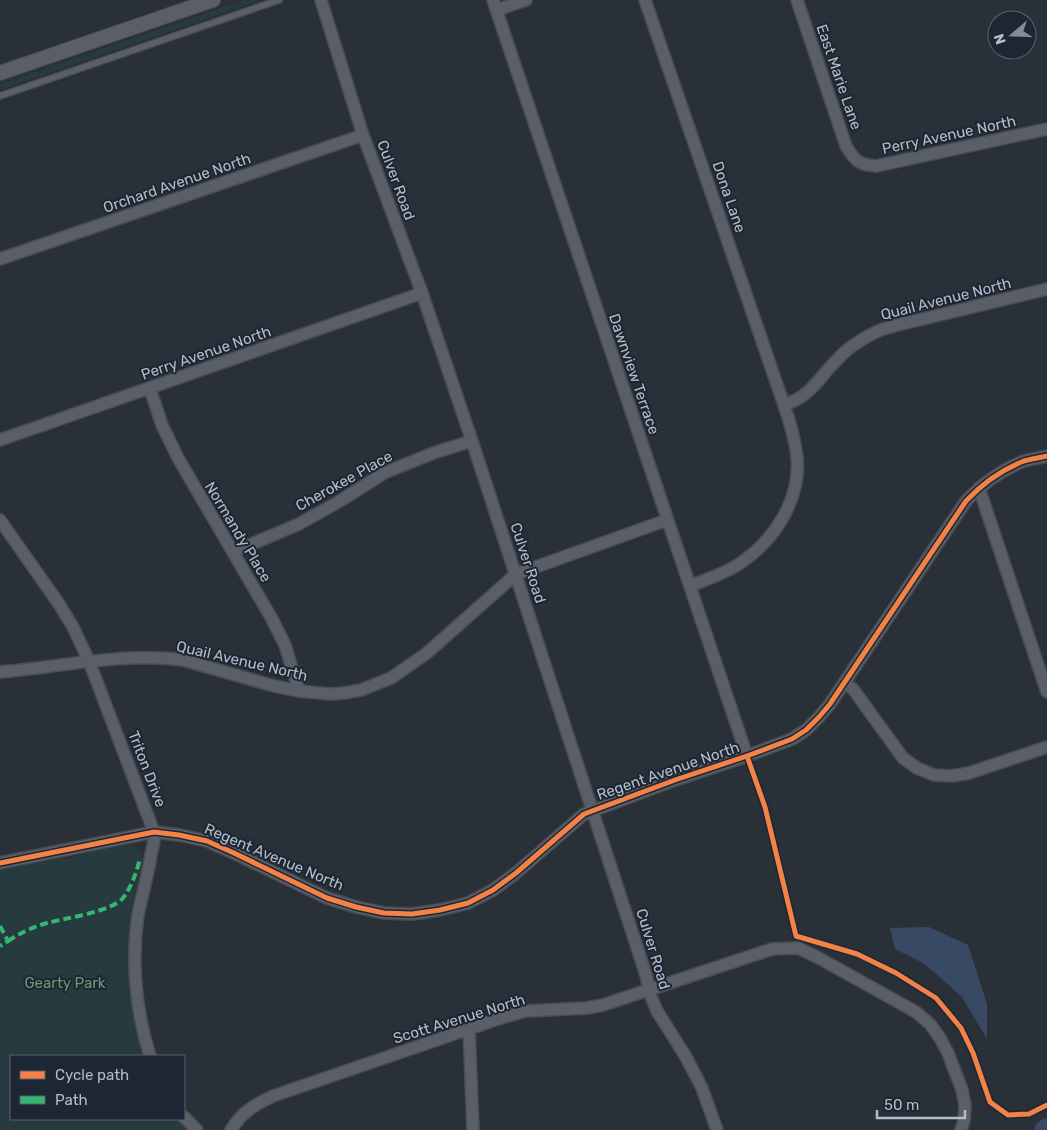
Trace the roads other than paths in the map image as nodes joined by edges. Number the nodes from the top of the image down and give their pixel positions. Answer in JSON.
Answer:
{"nodes":[{"id":1,"x":213,"y":0,"type":"edge"},
{"id":2,"x":280,"y":0,"type":"edge"},
{"id":3,"x":321,"y":0,"type":"edge"},
{"id":4,"x":526,"y":0,"type":"edge"},
{"id":5,"x":646,"y":0,"type":"edge"},
{"id":6,"x":797,"y":0,"type":"edge"},
{"id":7,"x":495,"y":5,"type":"edge"},
{"id":8,"x":0,"y":73,"type":"edge"},
{"id":9,"x":0,"y":96,"type":"edge"},
{"id":10,"x":1047,"y":129,"type":"edge"},
{"id":11,"x":363,"y":135,"type":"junction"},
{"id":12,"x":858,"y":162,"type":"joint"},
{"id":13,"x":0,"y":259,"type":"edge"},
{"id":14,"x":1047,"y":289,"type":"edge"},
{"id":15,"x":422,"y":293,"type":"junction"},
{"id":16,"x":150,"y":389,"type":"junction"},
{"id":17,"x":784,"y":405,"type":"junction"},
{"id":18,"x":0,"y":440,"type":"edge"},
{"id":19,"x":472,"y":441,"type":"junction"},
{"id":20,"x":1047,"y":456,"type":"edge"},
{"id":21,"x":978,"y":488,"type":"junction"},
{"id":22,"x":0,"y":520,"type":"edge"},
{"id":23,"x":667,"y":520,"type":"junction"},
{"id":24,"x":233,"y":552,"type":"junction"},
{"id":25,"x":516,"y":574,"type":"junction"},
{"id":26,"x":690,"y":586,"type":"junction"},
{"id":27,"x":89,"y":661,"type":"junction"},
{"id":28,"x":0,"y":672,"type":"edge"},
{"id":29,"x":844,"y":682,"type":"junction"},
{"id":30,"x":299,"y":691,"type":"junction"},
{"id":31,"x":1047,"y":692,"type":"edge"},
{"id":32,"x":1047,"y":747,"type":"edge"},
{"id":33,"x":747,"y":756,"type":"junction"},
{"id":34,"x":593,"y":810,"type":"junction"},
{"id":35,"x":154,"y":832,"type":"junction"},
{"id":36,"x":0,"y":863,"type":"edge"},
{"id":37,"x":650,"y":990,"type":"junction"},
{"id":38,"x":469,"y":1029,"type":"junction"},
{"id":39,"x":150,"y":1055,"type":"edge"},
{"id":40,"x":185,"y":1118,"type":"edge"},
{"id":41,"x":197,"y":1130,"type":"edge"},
{"id":42,"x":231,"y":1130,"type":"edge"},
{"id":43,"x":473,"y":1130,"type":"edge"},
{"id":44,"x":717,"y":1130,"type":"edge"},
{"id":45,"x":961,"y":1130,"type":"edge"}],
"edges":[{"from":1,"to":8,"type":"street"},
{"from":2,"to":9,"type":"lane"},
{"from":3,"to":11,"type":"street","name":"Culver Road"},
{"from":4,"to":7,"type":"street"},
{"from":5,"to":17,"type":"street","name":"Dona Lane"},
{"from":6,"to":12,"type":"street","name":"East Marie Lane"},
{"from":7,"to":23,"type":"street","name":"Dawnview Terrace"},
{"from":10,"to":12,"type":"street","name":"Perry Avenue North"},
{"from":11,"to":13,"type":"street","name":"Orchard Avenue North"},
{"from":11,"to":15,"type":"street","name":"Culver Road"},
{"from":14,"to":17,"type":"street","name":"Quail Avenue North"},
{"from":15,"to":16,"type":"street","name":"Perry Avenue North"},
{"from":15,"to":19,"type":"street","name":"Culver Road"},
{"from":16,"to":18,"type":"street","name":"Perry Avenue North"},
{"from":16,"to":24,"type":"street","name":"Normandy Place"},
{"from":17,"to":26,"type":"street"},
{"from":19,"to":24,"type":"street","name":"Cherokee Place"},
{"from":19,"to":25,"type":"street","name":"Culver Road"},
{"from":20,"to":21,"type":"street","name":"Regent Avenue North"},
{"from":21,"to":29,"type":"street","name":"Regent Avenue North"},
{"from":21,"to":31,"type":"street"},
{"from":22,"to":27,"type":"street","name":"Triton Drive"},
{"from":23,"to":25,"type":"street","name":"Quail Avenue North"},
{"from":23,"to":26,"type":"street","name":"Dawnview Terrace"},
{"from":24,"to":30,"type":"street","name":"Normandy Place"},
{"from":25,"to":30,"type":"street","name":"Quail Avenue North"},
{"from":25,"to":34,"type":"street","name":"Culver Road"},
{"from":26,"to":33,"type":"street","name":"Dawnview Terrace"},
{"from":27,"to":28,"type":"street","name":"Quail Avenue North"},
{"from":27,"to":30,"type":"street","name":"Quail Avenue North"},
{"from":27,"to":35,"type":"street","name":"Triton Drive"},
{"from":29,"to":32,"type":"street"},
{"from":29,"to":33,"type":"street","name":"Regent Avenue North"},
{"from":33,"to":34,"type":"street","name":"Regent Avenue North"},
{"from":34,"to":35,"type":"street","name":"Regent Avenue North"},
{"from":34,"to":37,"type":"street","name":"Culver Road"},
{"from":35,"to":36,"type":"street","name":"Regent Avenue North"},
{"from":35,"to":39,"type":"street","name":"Triton Drive"},
{"from":37,"to":38,"type":"street","name":"Scott Avenue North"},
{"from":37,"to":44,"type":"street","name":"Culver Road"},
{"from":37,"to":45,"type":"street","name":"Scott Avenue North"},
{"from":38,"to":42,"type":"street","name":"Scott Avenue North"},
{"from":38,"to":43,"type":"street"},
{"from":40,"to":41,"type":"street"}]}
